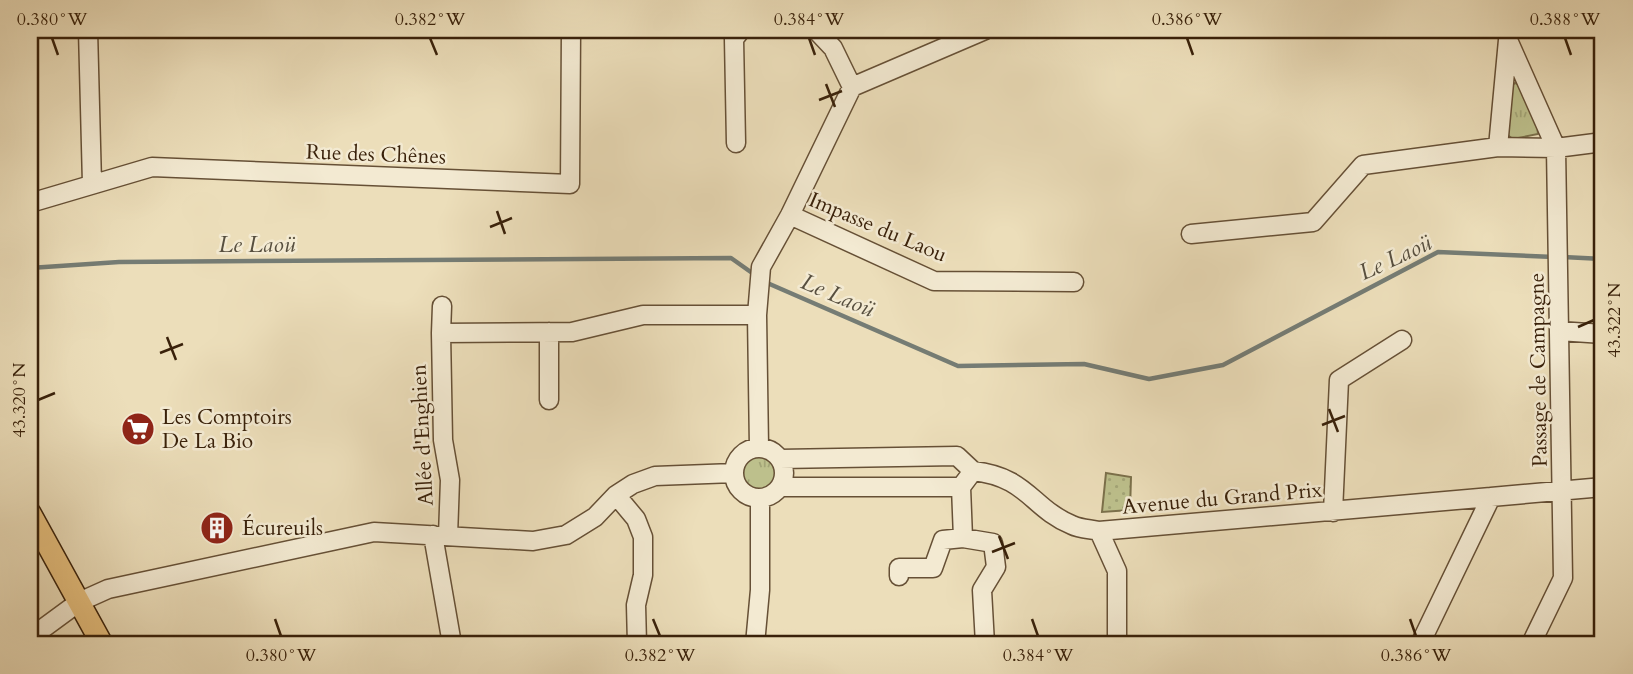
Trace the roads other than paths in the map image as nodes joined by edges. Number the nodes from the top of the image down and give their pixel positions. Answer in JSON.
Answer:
{"nodes":[{"id":1,"x":88,"y":30,"type":"edge"},
{"id":2,"x":571,"y":30,"type":"edge"},
{"id":3,"x":741,"y":30,"type":"edge"},
{"id":4,"x":816,"y":30,"type":"edge"},
{"id":5,"x":985,"y":30,"type":"edge"},
{"id":6,"x":1508,"y":35,"type":"edge"},
{"id":7,"x":852,"y":86,"type":"junction"},
{"id":8,"x":1603,"y":142,"type":"edge"},
{"id":9,"x":736,"y":143,"type":"dead end"},
{"id":10,"x":1498,"y":147,"type":"junction"},
{"id":11,"x":1556,"y":148,"type":"junction"},
{"id":12,"x":92,"y":184,"type":"junction"},
{"id":13,"x":30,"y":203,"type":"edge"},
{"id":14,"x":790,"y":215,"type":"junction"},
{"id":15,"x":1191,"y":234,"type":"dead end"},
{"id":16,"x":1074,"y":282,"type":"dead end"},
{"id":17,"x":442,"y":306,"type":"dead end"},
{"id":18,"x":757,"y":315,"type":"junction"},
{"id":19,"x":1559,"y":331,"type":"junction"},
{"id":20,"x":549,"y":332,"type":"junction"},
{"id":21,"x":441,"y":333,"type":"junction"},
{"id":22,"x":1603,"y":334,"type":"edge"},
{"id":23,"x":1402,"y":340,"type":"dead end"},
{"id":24,"x":549,"y":400,"type":"dead end"},
{"id":25,"x":759,"y":448,"type":"junction"},
{"id":26,"x":780,"y":460,"type":"junction"},
{"id":27,"x":973,"y":471,"type":"junction"},
{"id":28,"x":734,"y":473,"type":"junction"},
{"id":29,"x":780,"y":487,"type":"junction"},
{"id":30,"x":961,"y":487,"type":"junction"},
{"id":31,"x":1603,"y":487,"type":"edge"},
{"id":32,"x":1563,"y":490,"type":"junction"},
{"id":33,"x":616,"y":495,"type":"junction"},
{"id":34,"x":1491,"y":497,"type":"junction"},
{"id":35,"x":760,"y":498,"type":"junction"},
{"id":36,"x":1332,"y":512,"type":"junction"},
{"id":37,"x":30,"y":513,"type":"edge"},
{"id":38,"x":1099,"y":531,"type":"junction"},
{"id":39,"x":441,"y":535,"type":"junction"},
{"id":40,"x":963,"y":538,"type":"junction"},
{"id":41,"x":898,"y":576,"type":"dead end"},
{"id":42,"x":79,"y":602,"type":"junction"},
{"id":43,"x":30,"y":638,"type":"edge"},
{"id":44,"x":102,"y":644,"type":"edge"},
{"id":45,"x":452,"y":644,"type":"edge"},
{"id":46,"x":637,"y":644,"type":"edge"},
{"id":47,"x":755,"y":644,"type":"edge"},
{"id":48,"x":985,"y":644,"type":"edge"},
{"id":49,"x":1117,"y":644,"type":"edge"},
{"id":50,"x":1420,"y":644,"type":"edge"},
{"id":51,"x":1531,"y":644,"type":"edge"}],
"edges":[{"from":1,"to":12,"type":"street"},
{"from":2,"to":12,"type":"street","name":"Rue des Chênes"},
{"from":3,"to":9,"type":"street"},
{"from":4,"to":7,"type":"street"},
{"from":5,"to":7,"type":"street"},
{"from":6,"to":10,"type":"street"},
{"from":6,"to":11,"type":"street"},
{"from":7,"to":14,"type":"street"},
{"from":8,"to":11,"type":"street"},
{"from":10,"to":11,"type":"street"},
{"from":10,"to":15,"type":"street"},
{"from":11,"to":19,"type":"street","name":"Passage de Campagne"},
{"from":12,"to":13,"type":"street","name":"Rue des Chênes"},
{"from":14,"to":16,"type":"street","name":"Impasse du Laou"},
{"from":14,"to":18,"type":"street"},
{"from":17,"to":21,"type":"street","name":"Allée d'Enghien"},
{"from":18,"to":20,"type":"street"},
{"from":18,"to":25,"type":"street"},
{"from":19,"to":22,"type":"street"},
{"from":19,"to":32,"type":"street","name":"Passage de Campagne"},
{"from":20,"to":21,"type":"street"},
{"from":20,"to":24,"type":"street"},
{"from":21,"to":39,"type":"street","name":"Allée d'Enghien"},
{"from":23,"to":36,"type":"street"},
{"from":25,"to":26,"type":"street"},
{"from":25,"to":28,"type":"street"},
{"from":26,"to":27,"type":"street","name":"Avenue du Grand Prix"},
{"from":26,"to":29,"type":"street"},
{"from":27,"to":30,"type":"street"},
{"from":27,"to":38,"type":"street","name":"Avenue du Grand Prix"},
{"from":28,"to":33,"type":"street"},
{"from":28,"to":35,"type":"street"},
{"from":29,"to":30,"type":"street"},
{"from":29,"to":35,"type":"street"},
{"from":30,"to":40,"type":"street"},
{"from":31,"to":32,"type":"street","name":"Avenue du Grand Prix"},
{"from":32,"to":34,"type":"street","name":"Avenue du Grand Prix"},
{"from":32,"to":51,"type":"street","name":"Passage de Campagne"},
{"from":33,"to":39,"type":"street"},
{"from":33,"to":46,"type":"street"},
{"from":34,"to":36,"type":"street","name":"Avenue du Grand Prix"},
{"from":34,"to":50,"type":"street"},
{"from":35,"to":47,"type":"street"},
{"from":36,"to":38,"type":"street","name":"Avenue du Grand Prix"},
{"from":37,"to":42,"type":"main road"},
{"from":38,"to":49,"type":"street"},
{"from":39,"to":42,"type":"street"},
{"from":39,"to":45,"type":"street","name":"Allée d'Enghien"},
{"from":40,"to":41,"type":"street"},
{"from":40,"to":48,"type":"street"},
{"from":42,"to":43,"type":"street"},
{"from":42,"to":44,"type":"main road"}]}
